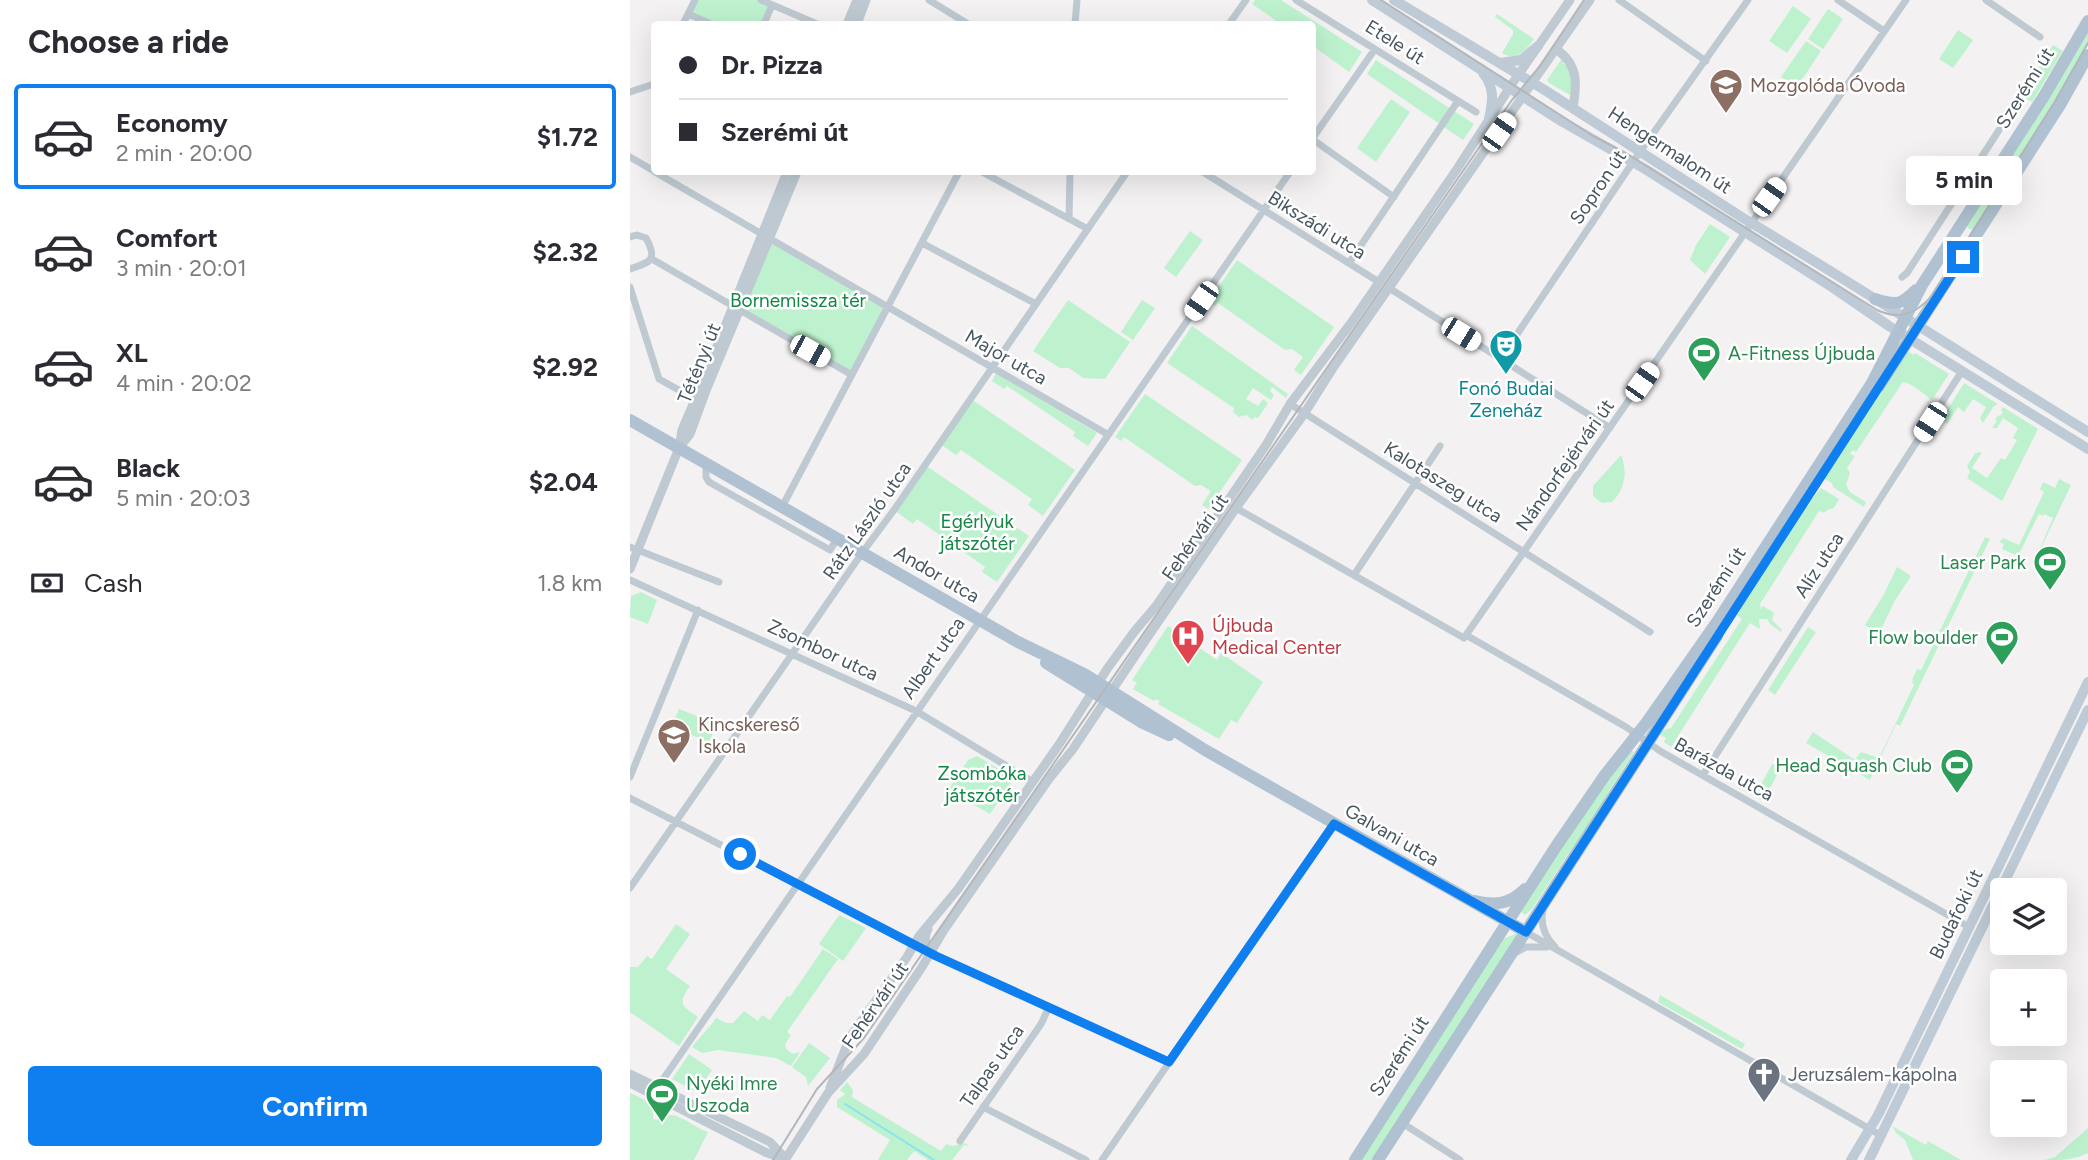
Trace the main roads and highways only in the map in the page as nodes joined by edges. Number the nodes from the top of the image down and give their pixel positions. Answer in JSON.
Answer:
{"nodes":[{"id":1,"x":1372,"y":0,"type":"edge"},
{"id":2,"x":1395,"y":0,"type":"edge"},
{"id":3,"x":2088,"y":21,"type":"edge"},
{"id":4,"x":1538,"y":46,"type":"road end"},
{"id":5,"x":2088,"y":55,"type":"edge"},
{"id":6,"x":1497,"y":63,"type":"junction"},
{"id":7,"x":1476,"y":66,"type":"junction"},
{"id":8,"x":1518,"y":75,"type":"joint"},
{"id":9,"x":1524,"y":97,"type":"joint"},
{"id":10,"x":1489,"y":119,"type":"road end"},
{"id":11,"x":1747,"y":227,"type":"junction"},
{"id":12,"x":1922,"y":285,"type":"junction"},
{"id":13,"x":1875,"y":299,"type":"junction"},
{"id":14,"x":1905,"y":318,"type":"junction"},
{"id":15,"x":1918,"y":327,"type":"junction"},
{"id":16,"x":1898,"y":331,"type":"junction"},
{"id":17,"x":1910,"y":338,"type":"junction"},
{"id":18,"x":2006,"y":381,"type":"junction"},
{"id":19,"x":1998,"y":394,"type":"junction"},
{"id":20,"x":630,"y":420,"type":"edge"},
{"id":21,"x":2088,"y":432,"type":"edge"},
{"id":22,"x":2088,"y":449,"type":"edge"},
{"id":23,"x":2088,"y":682,"type":"edge"},
{"id":24,"x":1109,"y":697,"type":"joint"},
{"id":25,"x":2077,"y":706,"type":"junction"},
{"id":26,"x":2088,"y":710,"type":"edge"},
{"id":27,"x":2082,"y":722,"type":"junction"},
{"id":28,"x":2064,"y":731,"type":"junction"},
{"id":29,"x":2050,"y":789,"type":"junction"},
{"id":30,"x":2035,"y":790,"type":"junction"},
{"id":31,"x":2042,"y":805,"type":"junction"},
{"id":32,"x":2025,"y":812,"type":"junction"},
{"id":33,"x":1531,"y":884,"type":"junction"},
{"id":34,"x":1462,"y":897,"type":"junction"},
{"id":35,"x":1508,"y":923,"type":"junction"},
{"id":36,"x":1969,"y":927,"type":"junction"},
{"id":37,"x":1526,"y":932,"type":"junction"},
{"id":38,"x":1981,"y":932,"type":"junction"},
{"id":39,"x":1894,"y":1083,"type":"junction"},
{"id":40,"x":1905,"y":1088,"type":"junction"},
{"id":41,"x":1355,"y":1160,"type":"edge"},
{"id":42,"x":1378,"y":1160,"type":"edge"},
{"id":43,"x":1851,"y":1160,"type":"edge"},
{"id":44,"x":1870,"y":1160,"type":"edge"}],
"edges":[{"from":1,"to":7,"type":"main road","name":"Etele út"},
{"from":2,"to":6,"type":"main road","name":"Etele út"},
{"from":3,"to":12,"type":"main road","name":"Szerémi út"},
{"from":4,"to":6,"type":"main road"},
{"from":5,"to":15,"type":"main road","name":"Szerémi út"},
{"from":6,"to":8,"type":"main road","name":"Etele út"},
{"from":7,"to":9,"type":"main road","name":"Etele út"},
{"from":7,"to":10,"type":"main road"},
{"from":8,"to":11,"type":"main road","name":"Hengermalom út"},
{"from":9,"to":11,"type":"main road","name":"Hengermalom út"},
{"from":11,"to":13,"type":"main road","name":"Hengermalom út"},
{"from":11,"to":16,"type":"main road","name":"Hengermalom út"},
{"from":12,"to":13,"type":"main road"},
{"from":12,"to":14,"type":"main road","name":"Szerémi út"},
{"from":13,"to":14,"type":"main road","name":"Hengermalom út"},
{"from":14,"to":15,"type":"main road","name":"Hengermalom út"},
{"from":14,"to":16,"type":"main road","name":"Szerémi út"},
{"from":15,"to":17,"type":"main road","name":"Szerémi út"},
{"from":15,"to":18,"type":"main road","name":"Hengermalom út"},
{"from":16,"to":17,"type":"main road","name":"Hengermalom út"},
{"from":16,"to":33,"type":"main road","name":"Szerémi út"},
{"from":17,"to":19,"type":"main road","name":"Hengermalom út"},
{"from":17,"to":37,"type":"main road","name":"Szerémi út"},
{"from":18,"to":19,"type":"main road"},
{"from":18,"to":21,"type":"main road","name":"Hengermalom út"},
{"from":19,"to":22,"type":"main road","name":"Hengermalom út"},
{"from":20,"to":24,"type":"main road","name":"Andor utca"},
{"from":23,"to":25,"type":"main road","name":"Budafoki út"},
{"from":24,"to":34,"type":"main road","name":"Galvani utca"},
{"from":25,"to":27,"type":"main road"},
{"from":25,"to":28,"type":"main road","name":"Budafoki út"},
{"from":26,"to":27,"type":"main road","name":"Budafoki út"},
{"from":27,"to":28,"type":"main road"},
{"from":27,"to":29,"type":"main road","name":"Budafoki út"},
{"from":28,"to":30,"type":"main road","name":"Budafoki út"},
{"from":29,"to":30,"type":"main road"},
{"from":29,"to":31,"type":"main road","name":"Budafoki út"},
{"from":30,"to":31,"type":"main road"},
{"from":30,"to":32,"type":"main road","name":"Budafoki út"},
{"from":31,"to":32,"type":"main road"},
{"from":31,"to":38,"type":"main road","name":"Budafoki út"},
{"from":32,"to":36,"type":"main road","name":"Budafoki út"},
{"from":33,"to":34,"type":"main road"},
{"from":33,"to":35,"type":"main road","name":"Szerémi út"},
{"from":34,"to":35,"type":"main road","name":"Galvani utca"},
{"from":35,"to":37,"type":"main road","name":"Galvani utca"},
{"from":35,"to":41,"type":"main road","name":"Szerémi út"},
{"from":36,"to":38,"type":"main road"},
{"from":36,"to":39,"type":"main road","name":"Budafoki út"},
{"from":37,"to":42,"type":"main road","name":"Szerémi út"},
{"from":38,"to":40,"type":"main road","name":"Budafoki út"},
{"from":39,"to":40,"type":"main road"},
{"from":39,"to":43,"type":"main road","name":"Budafoki út"},
{"from":40,"to":44,"type":"main road","name":"Budafoki út"}]}
